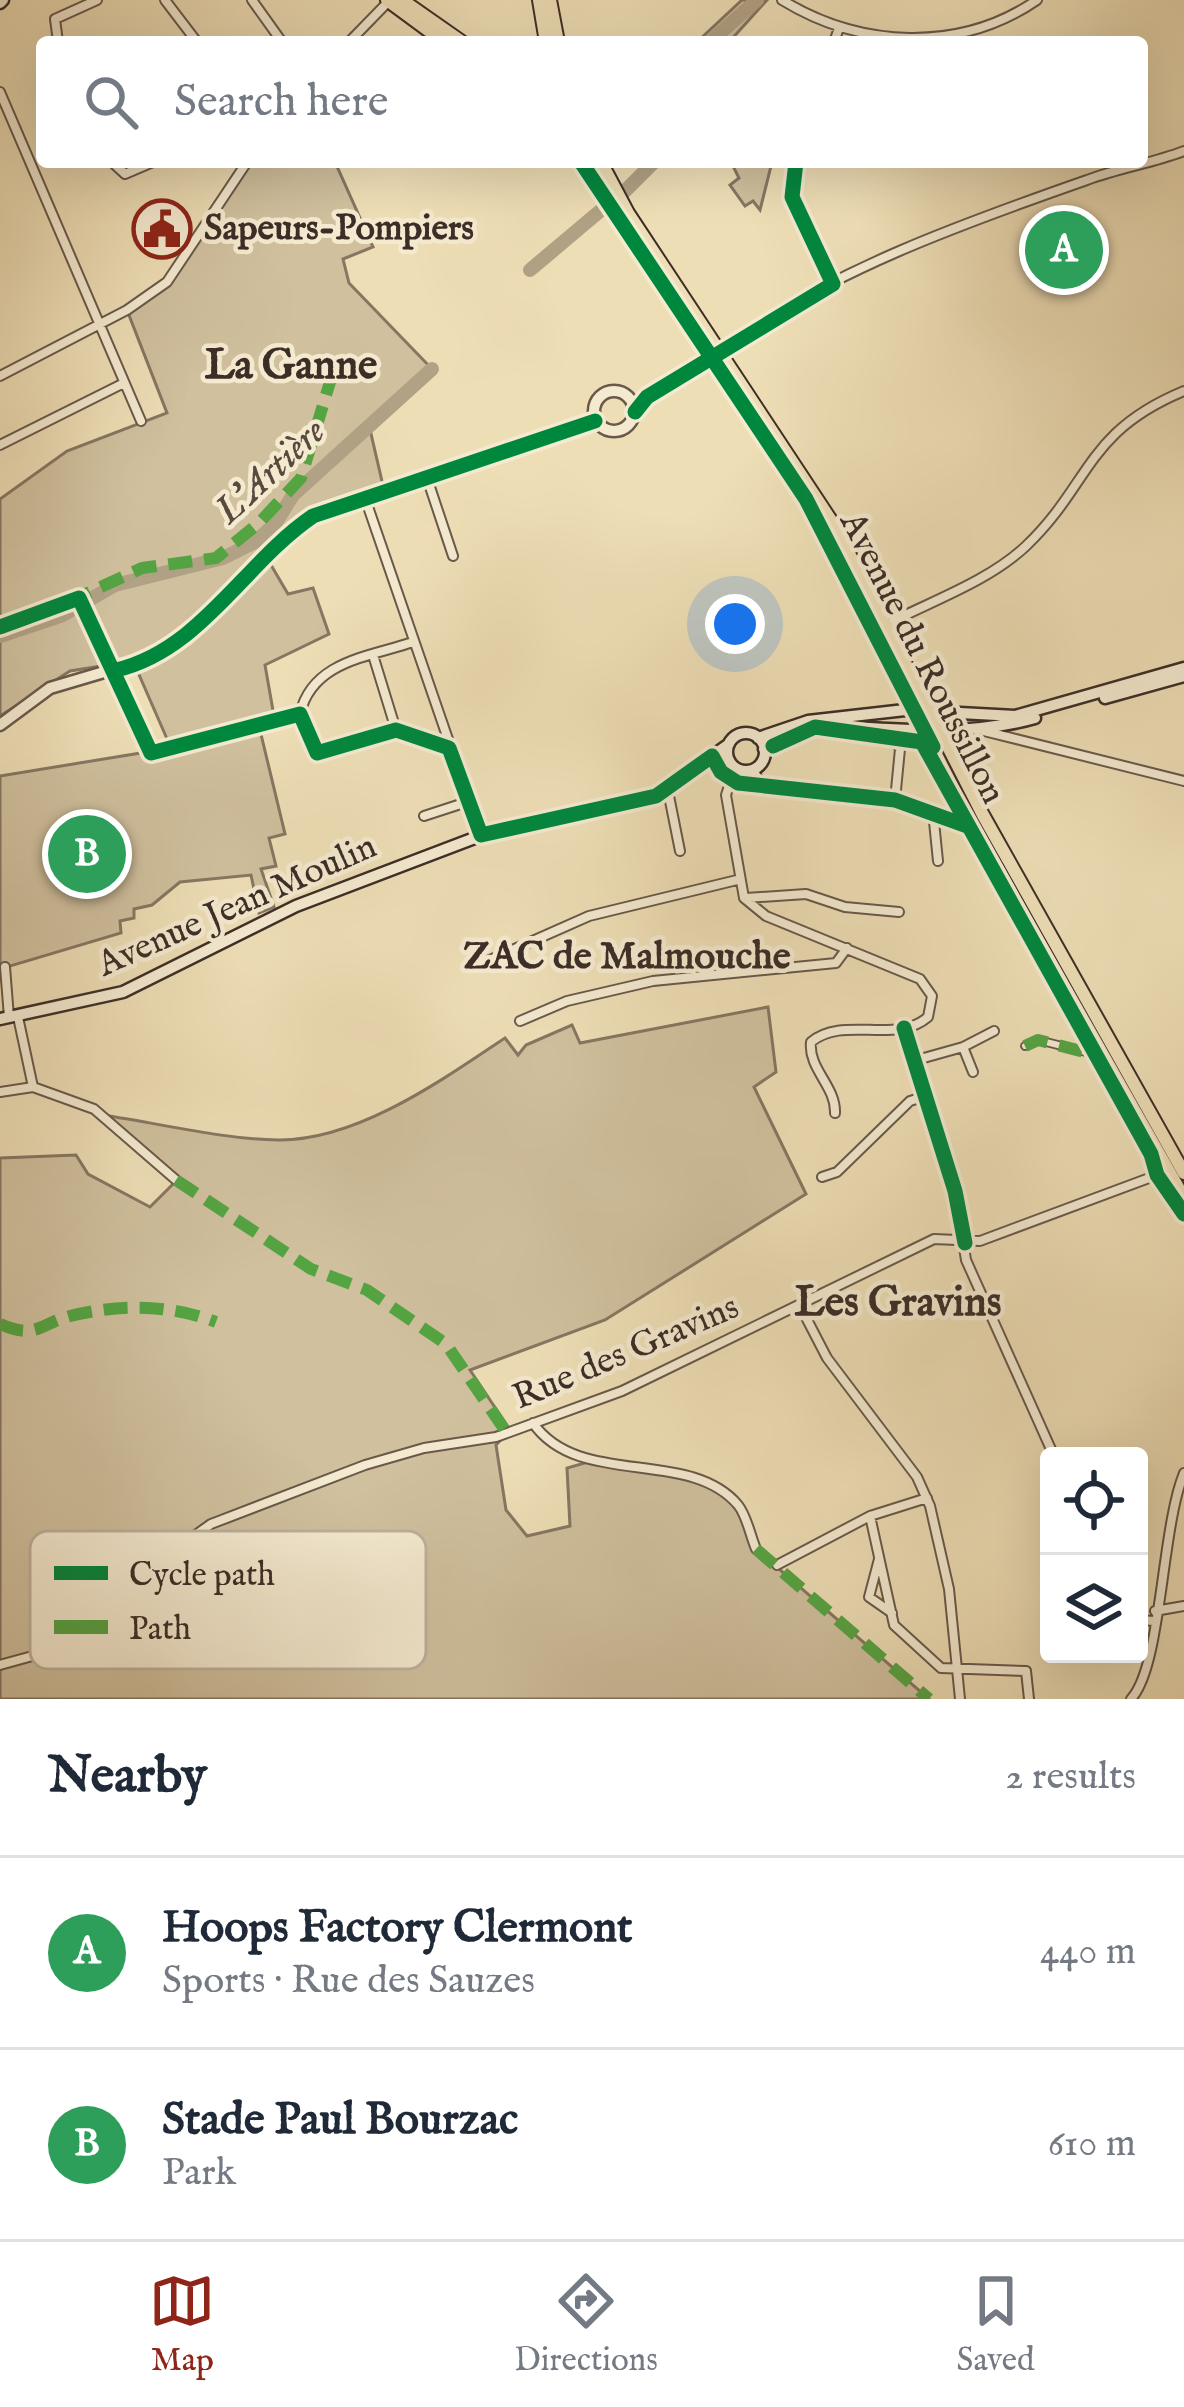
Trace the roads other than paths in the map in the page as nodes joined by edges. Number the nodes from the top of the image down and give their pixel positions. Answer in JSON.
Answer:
{"nodes":[{"id":1,"x":97,"y":0,"type":"edge"},
{"id":2,"x":165,"y":0,"type":"edge"},
{"id":3,"x":252,"y":0,"type":"edge"},
{"id":4,"x":402,"y":0,"type":"edge"},
{"id":5,"x":539,"y":0,"type":"edge"},
{"id":6,"x":550,"y":0,"type":"edge"},
{"id":7,"x":782,"y":0,"type":"edge"},
{"id":8,"x":1037,"y":0,"type":"edge"},
{"id":9,"x":388,"y":1,"type":"edge"},
{"id":10,"x":839,"y":28,"type":"junction"},
{"id":11,"x":57,"y":36,"type":"edge"},
{"id":12,"x":192,"y":36,"type":"edge"},
{"id":13,"x":278,"y":36,"type":"edge"},
{"id":14,"x":356,"y":36,"type":"edge"},
{"id":15,"x":436,"y":36,"type":"edge"},
{"id":16,"x":453,"y":36,"type":"edge"},
{"id":17,"x":545,"y":36,"type":"edge"},
{"id":18,"x":558,"y":36,"type":"edge"},
{"id":19,"x":836,"y":36,"type":"edge"},
{"id":20,"x":879,"y":36,"type":"edge"},
{"id":21,"x":948,"y":36,"type":"edge"},
{"id":22,"x":0,"y":92,"type":"edge"},
{"id":23,"x":1184,"y":152,"type":"edge"},
{"id":24,"x":1148,"y":162,"type":"edge"},
{"id":25,"x":243,"y":168,"type":"edge"},
{"id":26,"x":585,"y":168,"type":"edge"},
{"id":27,"x":601,"y":168,"type":"edge"},
{"id":28,"x":795,"y":168,"type":"edge"},
{"id":29,"x":1127,"y":168,"type":"edge"},
{"id":30,"x":832,"y":284,"type":"junction"},
{"id":31,"x":100,"y":325,"type":"junction"},
{"id":32,"x":717,"y":355,"type":"junction"},
{"id":33,"x":0,"y":376,"type":"edge"},
{"id":34,"x":124,"y":382,"type":"junction"},
{"id":35,"x":1184,"y":391,"type":"edge"},
{"id":36,"x":647,"y":397,"type":"junction"},
{"id":37,"x":631,"y":398,"type":"junction"},
{"id":38,"x":635,"y":412,"type":"junction"},
{"id":39,"x":141,"y":421,"type":"dead end"},
{"id":40,"x":595,"y":421,"type":"junction"},
{"id":41,"x":0,"y":445,"type":"edge"},
{"id":42,"x":427,"y":478,"type":"junction"},
{"id":43,"x":364,"y":496,"type":"junction"},
{"id":44,"x":838,"y":543,"type":"junction"},
{"id":45,"x":453,"y":556,"type":"dead end"},
{"id":46,"x":853,"y":571,"type":"junction"},
{"id":47,"x":887,"y":624,"type":"junction"},
{"id":48,"x":413,"y":641,"type":"junction"},
{"id":49,"x":373,"y":655,"type":"junction"},
{"id":50,"x":1184,"y":672,"type":"edge"},
{"id":51,"x":895,"y":675,"type":"junction"},
{"id":52,"x":924,"y":710,"type":"junction"},
{"id":53,"x":876,"y":715,"type":"junction"},
{"id":54,"x":0,"y":725,"type":"edge"},
{"id":55,"x":996,"y":726,"type":"junction"},
{"id":56,"x":977,"y":728,"type":"junction"},
{"id":57,"x":932,"y":729,"type":"junction"},
{"id":58,"x":396,"y":730,"type":"junction"},
{"id":59,"x":887,"y":730,"type":"junction"},
{"id":60,"x":761,"y":743,"type":"junction"},
{"id":61,"x":729,"y":744,"type":"junction"},
{"id":62,"x":449,"y":748,"type":"junction"},
{"id":63,"x":950,"y":751,"type":"junction"},
{"id":64,"x":732,"y":765,"type":"junction"},
{"id":65,"x":699,"y":770,"type":"junction"},
{"id":66,"x":753,"y":770,"type":"junction"},
{"id":67,"x":1184,"y":781,"type":"edge"},
{"id":68,"x":668,"y":791,"type":"junction"},
{"id":69,"x":895,"y":800,"type":"junction"},
{"id":70,"x":466,"y":802,"type":"junction"},
{"id":71,"x":424,"y":816,"type":"dead end"},
{"id":72,"x":481,"y":835,"type":"junction"},
{"id":73,"x":680,"y":851,"type":"dead end"},
{"id":74,"x":938,"y":860,"type":"dead end"},
{"id":75,"x":737,"y":880,"type":"junction"},
{"id":76,"x":744,"y":898,"type":"junction"},
{"id":77,"x":899,"y":912,"type":"dead end"},
{"id":78,"x":848,"y":948,"type":"junction"},
{"id":79,"x":4,"y":967,"type":"dead end"},
{"id":80,"x":475,"y":967,"type":"dead end"},
{"id":81,"x":9,"y":1018,"type":"edge"},
{"id":82,"x":520,"y":1022,"type":"dead end"},
{"id":83,"x":904,"y":1028,"type":"junction"},
{"id":84,"x":994,"y":1031,"type":"dead end"},
{"id":85,"x":1025,"y":1046,"type":"dead end"},
{"id":86,"x":963,"y":1047,"type":"junction"},
{"id":87,"x":1102,"y":1057,"type":"junction"},
{"id":88,"x":913,"y":1061,"type":"junction"},
{"id":89,"x":973,"y":1072,"type":"dead end"},
{"id":90,"x":33,"y":1087,"type":"junction"},
{"id":91,"x":0,"y":1093,"type":"edge"},
{"id":92,"x":923,"y":1096,"type":"junction"},
{"id":93,"x":835,"y":1114,"type":"dead end"},
{"id":94,"x":1168,"y":1171,"type":"junction"},
{"id":95,"x":1184,"y":1173,"type":"edge"},
{"id":96,"x":822,"y":1177,"type":"dead end"},
{"id":97,"x":176,"y":1180,"type":"dead end"},
{"id":98,"x":1184,"y":1198,"type":"edge"},
{"id":99,"x":965,"y":1244,"type":"junction"},
{"id":100,"x":800,"y":1306,"type":"junction"},
{"id":101,"x":533,"y":1424,"type":"junction"},
{"id":102,"x":1050,"y":1447,"type":"edge"},
{"id":103,"x":1184,"y":1473,"type":"edge"},
{"id":104,"x":927,"y":1498,"type":"junction"},
{"id":105,"x":870,"y":1516,"type":"junction"},
{"id":106,"x":202,"y":1531,"type":"edge"},
{"id":107,"x":756,"y":1549,"type":"dead end"},
{"id":108,"x":879,"y":1558,"type":"junction"},
{"id":109,"x":777,"y":1565,"type":"dead end"},
{"id":110,"x":1184,"y":1606,"type":"edge"},
{"id":111,"x":892,"y":1613,"type":"junction"},
{"id":112,"x":1154,"y":1616,"type":"junction"},
{"id":113,"x":1148,"y":1618,"type":"edge"},
{"id":114,"x":30,"y":1656,"type":"edge"},
{"id":115,"x":0,"y":1665,"type":"edge"},
{"id":116,"x":957,"y":1672,"type":"junction"},
{"id":117,"x":960,"y":1699,"type":"edge"},
{"id":118,"x":1029,"y":1699,"type":"edge"},
{"id":119,"x":1131,"y":1699,"type":"edge"}],
"edges":[{"from":1,"to":11,"type":"street"},
{"from":2,"to":12,"type":"street"},
{"from":3,"to":13,"type":"street"},
{"from":4,"to":16,"type":"main road"},
{"from":5,"to":17,"type":"main road"},
{"from":6,"to":18,"type":"main road"},
{"from":7,"to":10,"type":"street"},
{"from":8,"to":21,"type":"street"},
{"from":9,"to":14,"type":"street"},
{"from":9,"to":15,"type":"main road"},
{"from":10,"to":19,"type":"street"},
{"from":10,"to":20,"type":"street"},
{"from":22,"to":31,"type":"street"},
{"from":23,"to":24,"type":"street"},
{"from":25,"to":31,"type":"street"},
{"from":26,"to":32,"type":"main road","name":"Avenue du Roussillon"},
{"from":27,"to":32,"type":"main road","name":"Avenue du Roussillon"},
{"from":28,"to":30,"type":"street"},
{"from":29,"to":30,"type":"street"},
{"from":30,"to":32,"type":"street"},
{"from":31,"to":33,"type":"street"},
{"from":31,"to":34,"type":"street"},
{"from":32,"to":36,"type":"main road"},
{"from":32,"to":44,"type":"main road","name":"Avenue du Roussillon"},
{"from":34,"to":39,"type":"street"},
{"from":34,"to":41,"type":"street"},
{"from":35,"to":47,"type":"street"},
{"from":36,"to":37,"type":"main road"},
{"from":36,"to":38,"type":"main road"},
{"from":37,"to":38,"type":"main road"},
{"from":37,"to":40,"type":"main road"},
{"from":38,"to":40,"type":"main road"},
{"from":40,"to":42,"type":"main road"},
{"from":42,"to":43,"type":"main road"},
{"from":42,"to":45,"type":"street"},
{"from":43,"to":48,"type":"street"},
{"from":43,"to":54,"type":"main road"},
{"from":44,"to":46,"type":"main road","name":"Avenue du Roussillon"},
{"from":44,"to":51,"type":"main road"},
{"from":46,"to":47,"type":"main road","name":"Avenue du Roussillon"},
{"from":46,"to":51,"type":"main road","name":"Avenue du Roussillon"},
{"from":47,"to":52,"type":"main road","name":"Avenue du Roussillon"},
{"from":48,"to":49,"type":"street"},
{"from":48,"to":62,"type":"street"},
{"from":49,"to":58,"type":"street"},
{"from":49,"to":58,"type":"street"},
{"from":50,"to":55,"type":"main road"},
{"from":51,"to":52,"type":"main road","name":"Avenue du Roussillon"},
{"from":51,"to":53,"type":"main road"},
{"from":52,"to":53,"type":"main road"},
{"from":52,"to":55,"type":"main road"},
{"from":52,"to":57,"type":"main road","name":"Avenue du Roussillon"},
{"from":53,"to":60,"type":"main road"},
{"from":55,"to":56,"type":"main road"},
{"from":55,"to":67,"type":"street"},
{"from":56,"to":57,"type":"main road"},
{"from":56,"to":63,"type":"main road"},
{"from":57,"to":59,"type":"main road"},
{"from":57,"to":63,"type":"main road","name":"Avenue du Roussillon"},
{"from":57,"to":87,"type":"main road","name":"Avenue du Roussillon"},
{"from":58,"to":62,"type":"street"},
{"from":59,"to":60,"type":"main road"},
{"from":59,"to":69,"type":"street"},
{"from":60,"to":61,"type":"main road"},
{"from":60,"to":66,"type":"main road"},
{"from":61,"to":64,"type":"main road"},
{"from":61,"to":65,"type":"main road","name":"Avenue Jean Moulin"},
{"from":62,"to":70,"type":"street"},
{"from":63,"to":95,"type":"main road","name":"Avenue du Roussillon"},
{"from":64,"to":65,"type":"main road","name":"Avenue Jean Moulin"},
{"from":64,"to":66,"type":"main road"},
{"from":64,"to":75,"type":"street"},
{"from":65,"to":68,"type":"main road","name":"Avenue Jean Moulin"},
{"from":66,"to":69,"type":"street"},
{"from":68,"to":72,"type":"main road","name":"Avenue Jean Moulin"},
{"from":68,"to":73,"type":"street"},
{"from":69,"to":74,"type":"street"},
{"from":70,"to":71,"type":"street"},
{"from":70,"to":72,"type":"street"},
{"from":72,"to":81,"type":"main road","name":"Avenue Jean Moulin"},
{"from":75,"to":76,"type":"street"},
{"from":75,"to":80,"type":"street"},
{"from":76,"to":77,"type":"street"},
{"from":76,"to":78,"type":"street"},
{"from":78,"to":82,"type":"street"},
{"from":78,"to":83,"type":"street"},
{"from":79,"to":81,"type":"street"},
{"from":81,"to":90,"type":"street"},
{"from":83,"to":88,"type":"street"},
{"from":83,"to":93,"type":"street"},
{"from":84,"to":86,"type":"street"},
{"from":85,"to":87,"type":"street"},
{"from":86,"to":88,"type":"street"},
{"from":86,"to":89,"type":"street"},
{"from":87,"to":94,"type":"main road","name":"Avenue du Roussillon"},
{"from":88,"to":92,"type":"street"},
{"from":90,"to":91,"type":"street"},
{"from":90,"to":97,"type":"street"},
{"from":92,"to":96,"type":"street"},
{"from":92,"to":99,"type":"street"},
{"from":94,"to":98,"type":"main road","name":"Avenue du Roussillon"},
{"from":94,"to":99,"type":"street","name":"Rue des Gravins"},
{"from":99,"to":100,"type":"street","name":"Rue des Gravins"},
{"from":99,"to":102,"type":"street"},
{"from":100,"to":101,"type":"street","name":"Rue des Gravins"},
{"from":100,"to":104,"type":"street"},
{"from":101,"to":106,"type":"street","name":"Rue des Gravins"},
{"from":101,"to":107,"type":"street"},
{"from":103,"to":112,"type":"street"},
{"from":104,"to":105,"type":"street"},
{"from":104,"to":116,"type":"street"},
{"from":105,"to":108,"type":"street"},
{"from":105,"to":109,"type":"street"},
{"from":108,"to":111,"type":"street"},
{"from":108,"to":111,"type":"street"},
{"from":110,"to":112,"type":"street"},
{"from":111,"to":116,"type":"street"},
{"from":112,"to":113,"type":"street"},
{"from":112,"to":119,"type":"street"},
{"from":114,"to":115,"type":"street","name":"Rue des Gravins"},
{"from":116,"to":117,"type":"street"},
{"from":116,"to":118,"type":"street"}]}
